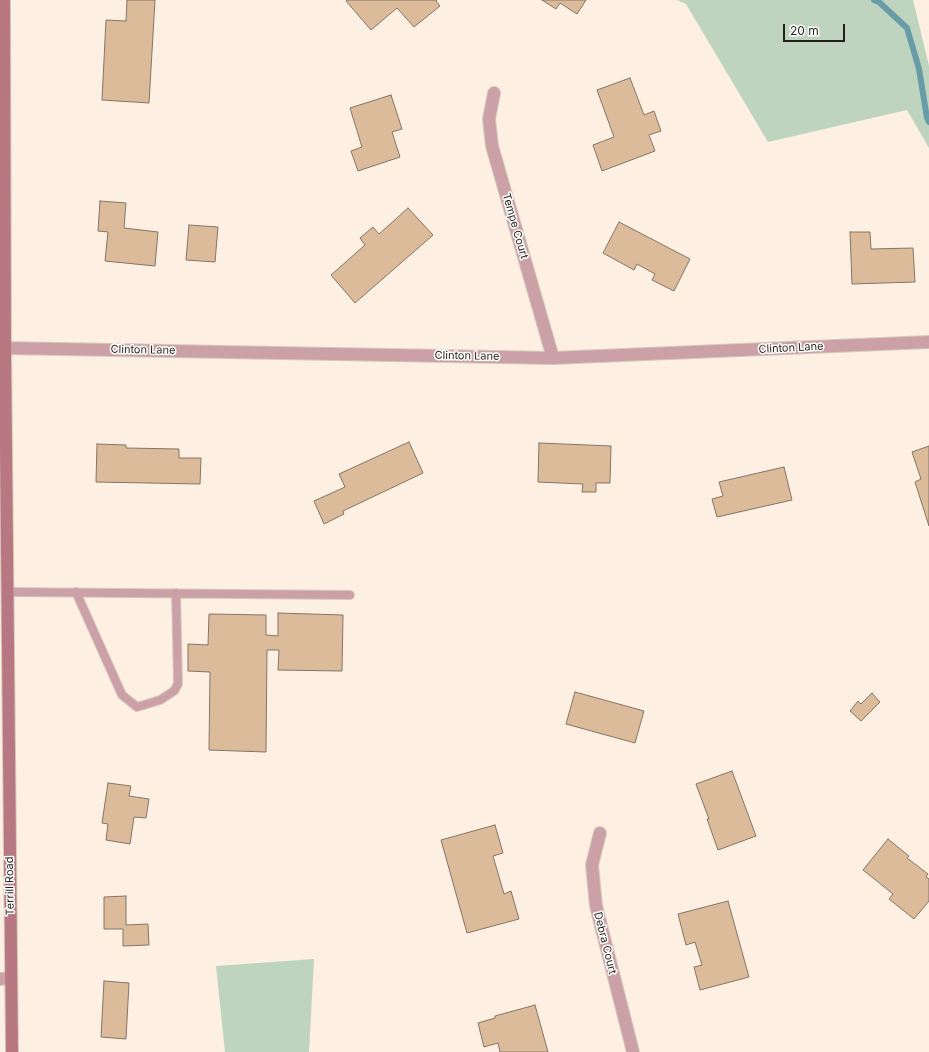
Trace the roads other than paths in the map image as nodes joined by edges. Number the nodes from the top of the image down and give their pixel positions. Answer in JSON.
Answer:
{"nodes":[{"id":1,"x":4,"y":0,"type":"edge"},
{"id":2,"x":494,"y":93,"type":"dead end"},
{"id":3,"x":929,"y":342,"type":"edge"},
{"id":4,"x":5,"y":348,"type":"junction"},
{"id":5,"x":553,"y":358,"type":"junction"},
{"id":6,"x":3,"y":520,"type":"edge"},
{"id":7,"x":7,"y":592,"type":"junction"},
{"id":8,"x":76,"y":592,"type":"junction"},
{"id":9,"x":176,"y":594,"type":"junction"},
{"id":10,"x":350,"y":595,"type":"dead end"},
{"id":11,"x":600,"y":833,"type":"dead end"},
{"id":12,"x":6,"y":978,"type":"edge"},
{"id":13,"x":12,"y":1052,"type":"edge"},
{"id":14,"x":633,"y":1052,"type":"edge"}],
"edges":[{"from":1,"to":4,"type":"street","name":"Terrill Road"},
{"from":2,"to":5,"type":"street","name":"Tempe Court"},
{"from":3,"to":5,"type":"street","name":"Clinton Lane"},
{"from":4,"to":5,"type":"street","name":"Clinton Lane"},
{"from":4,"to":6,"type":"street","name":"Terrill Road"},
{"from":6,"to":7,"type":"street","name":"Terrill Road"},
{"from":7,"to":8,"type":"lane"},
{"from":7,"to":12,"type":"street","name":"Terrill Road"},
{"from":8,"to":9,"type":"lane"},
{"from":8,"to":9,"type":"lane"},
{"from":9,"to":10,"type":"lane"},
{"from":11,"to":14,"type":"street","name":"Debra Court"},
{"from":12,"to":13,"type":"street","name":"Terrill Road"}]}
